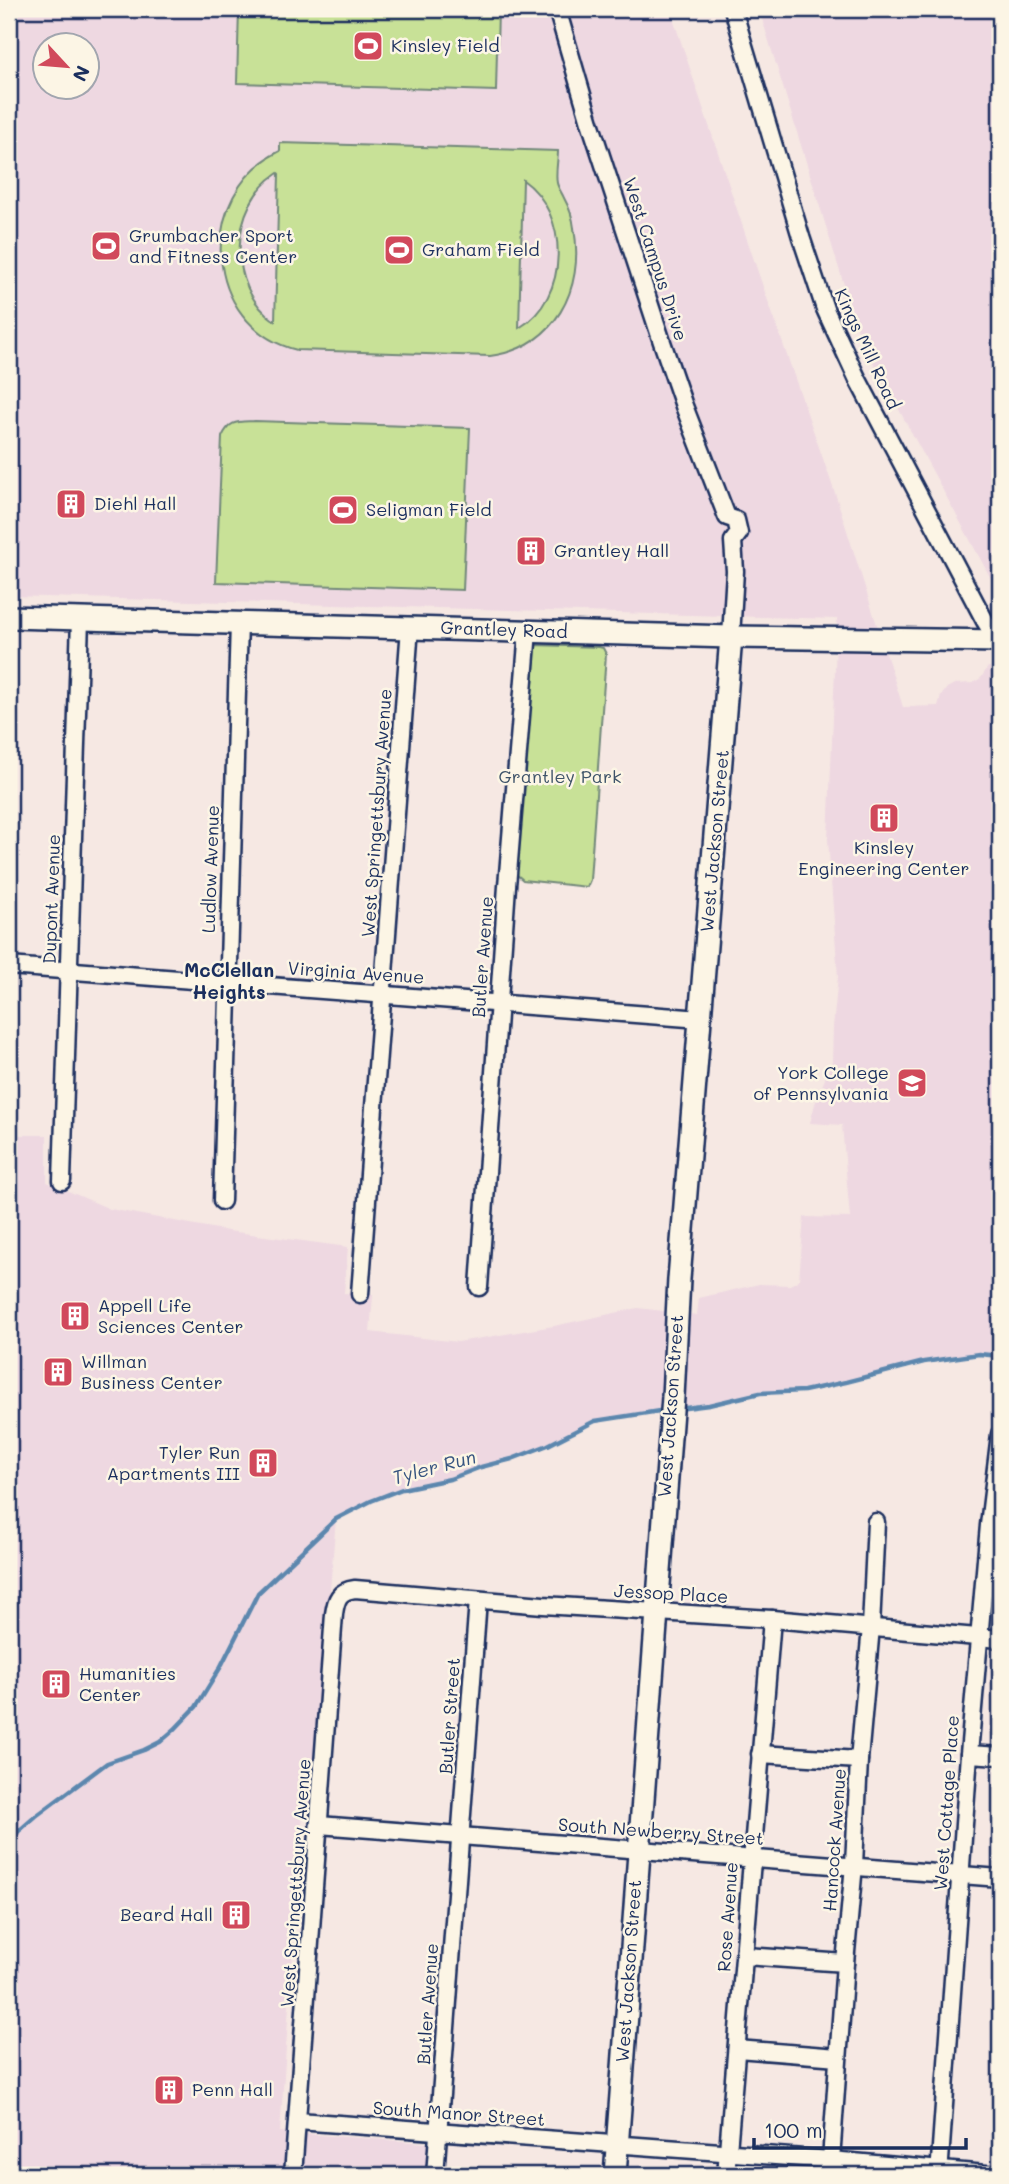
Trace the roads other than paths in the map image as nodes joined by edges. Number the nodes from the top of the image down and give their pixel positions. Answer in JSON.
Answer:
{"nodes":[{"id":1,"x":557,"y":9,"type":"edge"},
{"id":2,"x":733,"y":9,"type":"edge"},
{"id":3,"x":9,"y":617,"type":"edge"},
{"id":4,"x":80,"y":618,"type":"junction"},
{"id":5,"x":239,"y":623,"type":"junction"},
{"id":6,"x":410,"y":628,"type":"junction"},
{"id":7,"x":528,"y":631,"type":"junction"},
{"id":8,"x":731,"y":637,"type":"junction"},
{"id":9,"x":999,"y":643,"type":"edge"},
{"id":10,"x":9,"y":966,"type":"edge"},
{"id":11,"x":69,"y":971,"type":"junction"},
{"id":12,"x":227,"y":983,"type":"junction"},
{"id":13,"x":383,"y":994,"type":"junction"},
{"id":14,"x":499,"y":1003,"type":"junction"},
{"id":15,"x":701,"y":1018,"type":"junction"},
{"id":16,"x":62,"y":1181,"type":"dead end"},
{"id":17,"x":222,"y":1201,"type":"dead end"},
{"id":18,"x":479,"y":1287,"type":"dead end"},
{"id":19,"x":360,"y":1294,"type":"dead end"},
{"id":20,"x":1000,"y":1434,"type":"edge"},
{"id":21,"x":876,"y":1522,"type":"dead end"},
{"id":22,"x":340,"y":1594,"type":"joint"},
{"id":23,"x":478,"y":1600,"type":"junction"},
{"id":24,"x":656,"y":1612,"type":"junction"},
{"id":25,"x":772,"y":1619,"type":"junction"},
{"id":26,"x":871,"y":1627,"type":"junction"},
{"id":27,"x":980,"y":1637,"type":"junction"},
{"id":28,"x":1000,"y":1639,"type":"edge"},
{"id":29,"x":760,"y":1754,"type":"junction"},
{"id":30,"x":970,"y":1754,"type":"junction"},
{"id":31,"x":1000,"y":1756,"type":"edge"},
{"id":32,"x":859,"y":1760,"type":"junction"},
{"id":33,"x":319,"y":1825,"type":"junction"},
{"id":34,"x":460,"y":1835,"type":"junction"},
{"id":35,"x":638,"y":1849,"type":"junction"},
{"id":36,"x":752,"y":1857,"type":"junction"},
{"id":37,"x":854,"y":1866,"type":"junction"},
{"id":38,"x":961,"y":1874,"type":"junction"},
{"id":39,"x":1000,"y":1878,"type":"edge"},
{"id":40,"x":745,"y":1956,"type":"junction"},
{"id":41,"x":845,"y":1963,"type":"junction"},
{"id":42,"x":737,"y":2049,"type":"junction"},
{"id":43,"x":838,"y":2057,"type":"junction"},
{"id":44,"x":298,"y":2121,"type":"junction"},
{"id":45,"x":438,"y":2131,"type":"junction"},
{"id":46,"x":617,"y":2144,"type":"junction"},
{"id":47,"x":727,"y":2153,"type":"junction"},
{"id":48,"x":778,"y":2157,"type":"junction"},
{"id":49,"x":831,"y":2160,"type":"junction"},
{"id":50,"x":939,"y":2172,"type":"edge"},
{"id":51,"x":293,"y":2175,"type":"edge"},
{"id":52,"x":435,"y":2175,"type":"edge"},
{"id":53,"x":615,"y":2175,"type":"edge"},
{"id":54,"x":726,"y":2175,"type":"edge"},
{"id":55,"x":776,"y":2175,"type":"edge"},
{"id":56,"x":997,"y":2175,"type":"edge"}],
"edges":[{"from":1,"to":8,"type":"street","name":"West Campus Drive"},
{"from":2,"to":9,"type":"street","name":"Kings Mill Road"},
{"from":3,"to":4,"type":"street","name":"Grantley Road"},
{"from":4,"to":5,"type":"street","name":"Grantley Road"},
{"from":4,"to":11,"type":"street","name":"Dupont Avenue"},
{"from":5,"to":6,"type":"street","name":"Grantley Road"},
{"from":5,"to":12,"type":"street","name":"Ludlow Avenue"},
{"from":6,"to":7,"type":"street","name":"Grantley Road"},
{"from":6,"to":13,"type":"street","name":"West Springettsbury Avenue"},
{"from":7,"to":8,"type":"street","name":"Grantley Road"},
{"from":7,"to":14,"type":"street","name":"Butler Avenue"},
{"from":8,"to":9,"type":"street","name":"Grantley Road"},
{"from":8,"to":15,"type":"street","name":"West Jackson Street"},
{"from":10,"to":11,"type":"street","name":"Virginia Avenue"},
{"from":11,"to":12,"type":"street","name":"Virginia Avenue"},
{"from":11,"to":16,"type":"street","name":"Dupont Avenue"},
{"from":12,"to":13,"type":"street","name":"Virginia Avenue"},
{"from":12,"to":17,"type":"street","name":"Ludlow Avenue"},
{"from":13,"to":14,"type":"street","name":"Virginia Avenue"},
{"from":13,"to":19,"type":"street","name":"West Springettsbury Avenue"},
{"from":14,"to":15,"type":"street","name":"Virginia Avenue"},
{"from":14,"to":18,"type":"street","name":"Butler Avenue"},
{"from":15,"to":24,"type":"street","name":"West Jackson Street"},
{"from":20,"to":27,"type":"street","name":"West Cottage Place"},
{"from":21,"to":26,"type":"street","name":"Hancock Avenue"},
{"from":22,"to":23,"type":"street","name":"Jessop Place"},
{"from":22,"to":33,"type":"street","name":"West Springettsbury Avenue"},
{"from":23,"to":24,"type":"street","name":"Jessop Place"},
{"from":23,"to":34,"type":"street","name":"Butler Street"},
{"from":24,"to":25,"type":"street","name":"Jessop Place"},
{"from":24,"to":35,"type":"street","name":"West Jackson Street"},
{"from":25,"to":26,"type":"street","name":"Jessop Place"},
{"from":25,"to":29,"type":"street","name":"Rose Avenue"},
{"from":26,"to":27,"type":"street","name":"Jessop Place"},
{"from":26,"to":32,"type":"street","name":"Hancock Avenue"},
{"from":27,"to":28,"type":"street","name":"Jessop Place"},
{"from":27,"to":30,"type":"street","name":"West Cottage Place"},
{"from":29,"to":32,"type":"street"},
{"from":29,"to":36,"type":"street","name":"Rose Avenue"},
{"from":30,"to":31,"type":"street"},
{"from":30,"to":38,"type":"street","name":"West Cottage Place"},
{"from":32,"to":37,"type":"street","name":"Hancock Avenue"},
{"from":33,"to":34,"type":"street","name":"South Newberry Street"},
{"from":33,"to":44,"type":"street","name":"West Springettsbury Avenue"},
{"from":34,"to":35,"type":"street","name":"South Newberry Street"},
{"from":34,"to":45,"type":"street","name":"Butler Avenue"},
{"from":35,"to":36,"type":"street","name":"South Newberry Street"},
{"from":35,"to":46,"type":"street","name":"West Jackson Street"},
{"from":36,"to":37,"type":"street","name":"South Newberry Street"},
{"from":36,"to":40,"type":"street","name":"Rose Avenue"},
{"from":37,"to":38,"type":"street","name":"South Newberry Street"},
{"from":37,"to":41,"type":"street","name":"Hancock Avenue"},
{"from":38,"to":39,"type":"street","name":"South Newberry Street"},
{"from":38,"to":50,"type":"street","name":"West Cottage Place"},
{"from":40,"to":41,"type":"street"},
{"from":40,"to":42,"type":"street","name":"Rose Avenue"},
{"from":41,"to":43,"type":"street","name":"Hancock Avenue"},
{"from":42,"to":43,"type":"street"},
{"from":42,"to":47,"type":"street","name":"Rose Avenue"},
{"from":43,"to":49,"type":"street","name":"Hancock Avenue"},
{"from":44,"to":45,"type":"street","name":"South Manor Street"},
{"from":44,"to":51,"type":"street","name":"West Springettsbury Avenue"},
{"from":45,"to":46,"type":"street","name":"South Manor Street"},
{"from":45,"to":52,"type":"street","name":"Butler Avenue"},
{"from":46,"to":47,"type":"street","name":"South Manor Street"},
{"from":46,"to":53,"type":"street","name":"West Jackson Street"},
{"from":47,"to":48,"type":"street","name":"South Manor Street"},
{"from":47,"to":54,"type":"street","name":"Rose Avenue"},
{"from":48,"to":49,"type":"street","name":"South Manor Street"},
{"from":48,"to":55,"type":"street"},
{"from":49,"to":50,"type":"street","name":"South Manor Street"},
{"from":50,"to":56,"type":"street","name":"South Manor Street"}]}
